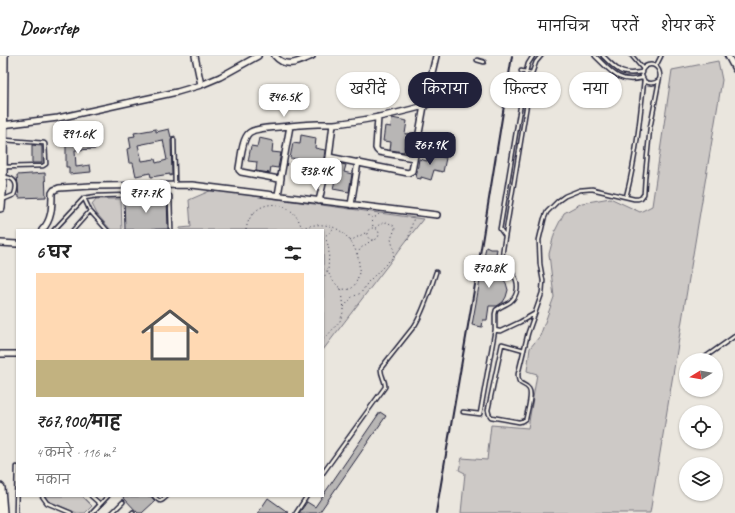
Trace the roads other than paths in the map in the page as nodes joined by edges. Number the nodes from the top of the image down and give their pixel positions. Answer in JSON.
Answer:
{"nodes":[{"id":1,"x":3,"y":56,"type":"edge"},
{"id":2,"x":195,"y":56,"type":"edge"},
{"id":3,"x":258,"y":56,"type":"edge"},
{"id":4,"x":275,"y":56,"type":"edge"},
{"id":5,"x":312,"y":56,"type":"edge"},
{"id":6,"x":436,"y":56,"type":"edge"},
{"id":7,"x":533,"y":56,"type":"edge"},
{"id":8,"x":541,"y":56,"type":"edge"},
{"id":9,"x":595,"y":56,"type":"edge"},
{"id":10,"x":603,"y":56,"type":"edge"},
{"id":11,"x":632,"y":56,"type":"edge"},
{"id":12,"x":662,"y":56,"type":"edge"},
{"id":13,"x":728,"y":56,"type":"edge"},
{"id":14,"x":477,"y":60,"type":"dead end"},
{"id":15,"x":484,"y":62,"type":"dead end"},
{"id":16,"x":656,"y":66,"type":"junction"},
{"id":17,"x":735,"y":69,"type":"edge"},
{"id":18,"x":642,"y":70,"type":"junction"},
{"id":19,"x":521,"y":71,"type":"dead end"},
{"id":20,"x":432,"y":72,"type":"edge"},
{"id":21,"x":526,"y":72,"type":"joint"},
{"id":22,"x":532,"y":72,"type":"edge"},
{"id":23,"x":643,"y":79,"type":"junction"},
{"id":24,"x":659,"y":80,"type":"junction"},
{"id":25,"x":201,"y":85,"type":"junction"},
{"id":26,"x":416,"y":108,"type":"edge"},
{"id":27,"x":424,"y":108,"type":"edge"},
{"id":28,"x":520,"y":108,"type":"edge"},
{"id":29,"x":526,"y":108,"type":"edge"},
{"id":30,"x":378,"y":117,"type":"junction"},
{"id":31,"x":333,"y":124,"type":"junction"},
{"id":32,"x":2,"y":125,"type":"junction"},
{"id":33,"x":290,"y":126,"type":"junction"},
{"id":34,"x":2,"y":139,"type":"junction"},
{"id":35,"x":174,"y":140,"type":"dead end"},
{"id":36,"x":328,"y":157,"type":"junction"},
{"id":37,"x":414,"y":158,"type":"junction"},
{"id":38,"x":358,"y":162,"type":"junction"},
{"id":39,"x":2,"y":172,"type":"junction"},
{"id":40,"x":281,"y":178,"type":"junction"},
{"id":41,"x":175,"y":185,"type":"junction"},
{"id":42,"x":278,"y":195,"type":"junction"},
{"id":43,"x":626,"y":197,"type":"junction"},
{"id":44,"x":84,"y":198,"type":"junction"},
{"id":45,"x":319,"y":201,"type":"junction"},
{"id":46,"x":0,"y":203,"type":"edge"},
{"id":47,"x":351,"y":205,"type":"junction"},
{"id":48,"x":90,"y":211,"type":"junction"},
{"id":49,"x":437,"y":215,"type":"dead end"},
{"id":50,"x":43,"y":229,"type":"edge"},
{"id":51,"x":55,"y":229,"type":"edge"},
{"id":52,"x":74,"y":229,"type":"edge"},
{"id":53,"x":106,"y":229,"type":"edge"},
{"id":54,"x":172,"y":229,"type":"edge"},
{"id":55,"x":505,"y":237,"type":"junction"},
{"id":56,"x":0,"y":243,"type":"edge"},
{"id":57,"x":16,"y":244,"type":"edge"},
{"id":58,"x":436,"y":272,"type":"dead end"},
{"id":59,"x":535,"y":314,"type":"junction"},
{"id":60,"x":495,"y":330,"type":"junction"},
{"id":61,"x":735,"y":336,"type":"edge"},
{"id":62,"x":524,"y":350,"type":"junction"},
{"id":63,"x":711,"y":353,"type":"edge"},
{"id":64,"x":0,"y":354,"type":"edge"},
{"id":65,"x":16,"y":354,"type":"edge"},
{"id":66,"x":464,"y":412,"type":"dead end"},
{"id":67,"x":324,"y":472,"type":"edge"},
{"id":68,"x":0,"y":488,"type":"edge"},
{"id":69,"x":16,"y":497,"type":"edge"},
{"id":70,"x":43,"y":497,"type":"edge"},
{"id":71,"x":92,"y":497,"type":"edge"},
{"id":72,"x":107,"y":497,"type":"edge"},
{"id":73,"x":155,"y":497,"type":"edge"},
{"id":74,"x":166,"y":497,"type":"edge"},
{"id":75,"x":306,"y":497,"type":"edge"},
{"id":76,"x":123,"y":502,"type":"dead end"},
{"id":77,"x":100,"y":504,"type":"junction"},
{"id":78,"x":2,"y":513,"type":"edge"},
{"id":79,"x":16,"y":513,"type":"edge"},
{"id":80,"x":71,"y":513,"type":"edge"},
{"id":81,"x":92,"y":513,"type":"edge"},
{"id":82,"x":112,"y":513,"type":"edge"},
{"id":83,"x":296,"y":513,"type":"edge"}],
"edges":[{"from":1,"to":32,"type":"highway"},
{"from":2,"to":25,"type":"street"},
{"from":3,"to":25,"type":"street"},
{"from":4,"to":5,"type":"street"},
{"from":6,"to":20,"type":"street"},
{"from":7,"to":21,"type":"lane"},
{"from":8,"to":22,"type":"lane"},
{"from":9,"to":23,"type":"lane"},
{"from":10,"to":18,"type":"lane"},
{"from":11,"to":18,"type":"lane"},
{"from":12,"to":16,"type":"lane"},
{"from":13,"to":17,"type":"street"},
{"from":14,"to":15,"type":"lane"},
{"from":16,"to":18,"type":"lane"},
{"from":16,"to":24,"type":"lane"},
{"from":18,"to":23,"type":"lane"},
{"from":19,"to":21,"type":"lane"},
{"from":23,"to":24,"type":"lane"},
{"from":23,"to":43,"type":"lane"},
{"from":24,"to":43,"type":"lane"},
{"from":25,"to":32,"type":"street"},
{"from":26,"to":30,"type":"street"},
{"from":27,"to":37,"type":"street"},
{"from":28,"to":55,"type":"lane"},
{"from":29,"to":55,"type":"lane"},
{"from":30,"to":31,"type":"street"},
{"from":30,"to":37,"type":"street"},
{"from":31,"to":33,"type":"street"},
{"from":31,"to":36,"type":"street"},
{"from":32,"to":34,"type":"highway"},
{"from":33,"to":40,"type":"street"},
{"from":33,"to":40,"type":"street"},
{"from":34,"to":39,"type":"highway"},
{"from":34,"to":39,"type":"lane"},
{"from":35,"to":41,"type":"lane"},
{"from":36,"to":38,"type":"street"},
{"from":36,"to":45,"type":"street"},
{"from":37,"to":38,"type":"street"},
{"from":38,"to":47,"type":"street"},
{"from":39,"to":46,"type":"highway"},
{"from":39,"to":46,"type":"lane"},
{"from":40,"to":42,"type":"street"},
{"from":41,"to":42,"type":"street"},
{"from":41,"to":50,"type":"street"},
{"from":42,"to":45,"type":"street"},
{"from":43,"to":59,"type":"lane"},
{"from":44,"to":48,"type":"lane"},
{"from":44,"to":51,"type":"lane"},
{"from":44,"to":54,"type":"lane"},
{"from":45,"to":47,"type":"street"},
{"from":47,"to":49,"type":"street"},
{"from":48,"to":52,"type":"lane"},
{"from":48,"to":53,"type":"lane"},
{"from":55,"to":60,"type":"lane"},
{"from":56,"to":57,"type":"street"},
{"from":58,"to":67,"type":"lane"},
{"from":59,"to":60,"type":"lane"},
{"from":59,"to":62,"type":"lane"},
{"from":60,"to":66,"type":"lane"},
{"from":61,"to":63,"type":"lane"},
{"from":62,"to":62,"type":"lane"},
{"from":64,"to":65,"type":"street"},
{"from":68,"to":78,"type":"highway"},
{"from":69,"to":79,"type":"lane"},
{"from":70,"to":80,"type":"lane"},
{"from":71,"to":77,"type":"lane"},
{"from":72,"to":77,"type":"lane"},
{"from":73,"to":74,"type":"lane"},
{"from":75,"to":83,"type":"lane"},
{"from":76,"to":82,"type":"lane"},
{"from":77,"to":81,"type":"lane"}]}
